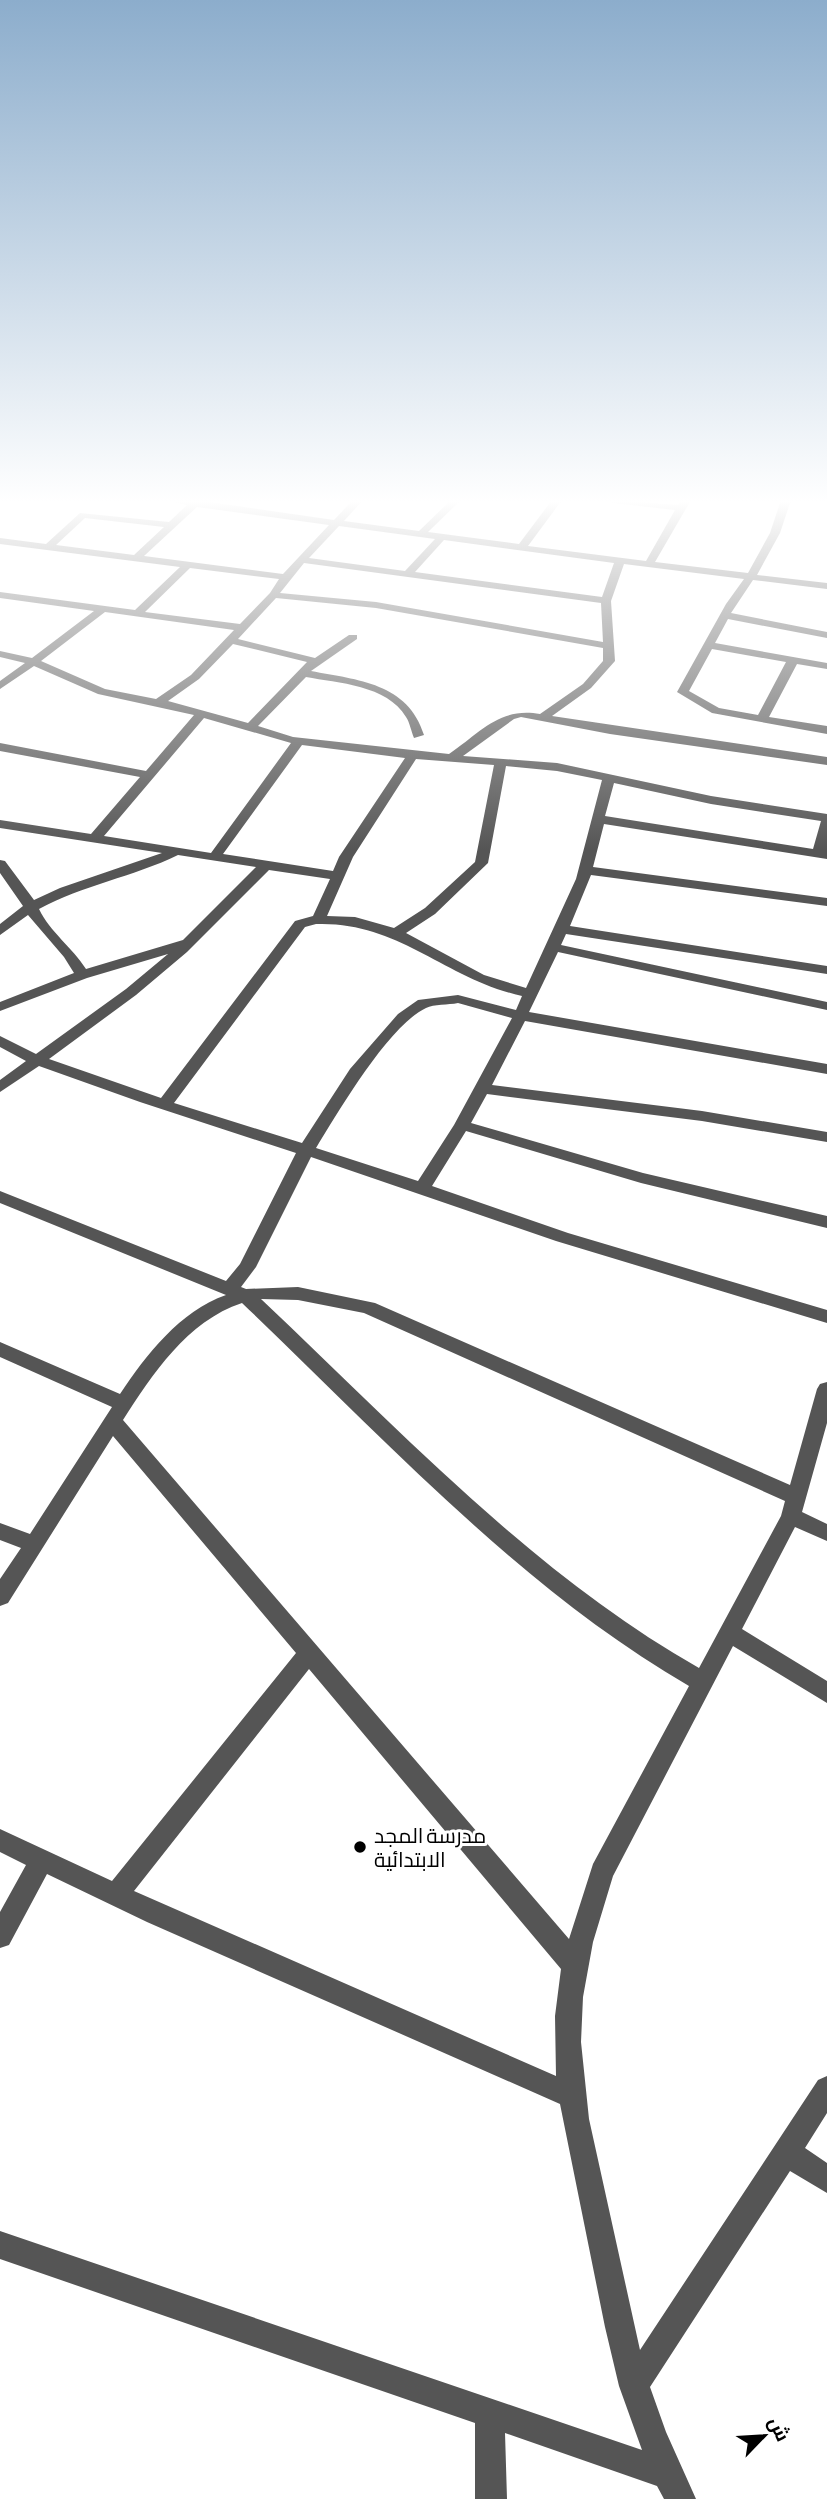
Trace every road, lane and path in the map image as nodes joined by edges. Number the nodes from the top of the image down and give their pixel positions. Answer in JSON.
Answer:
{"nodes":[{"id":1,"x":94,"y":617,"type":"edge"},
{"id":2,"x":156,"y":617,"type":"edge"},
{"id":3,"x":253,"y":617,"type":"edge"},
{"id":4,"x":442,"y":617,"type":"edge"},
{"id":5,"x":607,"y":617,"type":"edge"},
{"id":6,"x":725,"y":617,"type":"edge"},
{"id":7,"x":734,"y":617,"type":"edge"},
{"id":8,"x":242,"y":628,"type":"junction"},
{"id":9,"x":827,"y":635,"type":"edge"},
{"id":10,"x":353,"y":637,"type":"dead end"},
{"id":11,"x":231,"y":640,"type":"junction"},
{"id":12,"x":710,"y":645,"type":"junction"},
{"id":13,"x":608,"y":646,"type":"junction"},
{"id":14,"x":0,"y":654,"type":"edge"},
{"id":15,"x":793,"y":660,"type":"junction"},
{"id":16,"x":32,"y":661,"type":"junction"},
{"id":17,"x":316,"y":661,"type":"junction"},
{"id":18,"x":827,"y":666,"type":"edge"},
{"id":19,"x":303,"y":673,"type":"junction"},
{"id":20,"x":0,"y":687,"type":"edge"},
{"id":21,"x":159,"y":702,"type":"junction"},
{"id":22,"x":202,"y":713,"type":"junction"},
{"id":23,"x":543,"y":717,"type":"junction"},
{"id":24,"x":762,"y":719,"type":"junction"},
{"id":25,"x":249,"y":729,"type":"junction"},
{"id":26,"x":827,"y":730,"type":"edge"},
{"id":27,"x":418,"y":735,"type":"dead end"},
{"id":28,"x":299,"y":741,"type":"junction"},
{"id":29,"x":0,"y":747,"type":"edge"},
{"id":30,"x":413,"y":755,"type":"junction"},
{"id":31,"x":451,"y":759,"type":"junction"},
{"id":32,"x":827,"y":761,"type":"edge"},
{"id":33,"x":501,"y":763,"type":"junction"},
{"id":34,"x":148,"y":775,"type":"junction"},
{"id":35,"x":609,"y":777,"type":"junction"},
{"id":36,"x":598,"y":820,"type":"junction"},
{"id":37,"x":827,"y":820,"type":"edge"},
{"id":38,"x":0,"y":824,"type":"edge"},
{"id":39,"x":95,"y":838,"type":"junction"},
{"id":40,"x":177,"y":851,"type":"junction"},
{"id":41,"x":822,"y":854,"type":"edge"},
{"id":42,"x":214,"y":857,"type":"junction"},
{"id":43,"x":0,"y":863,"type":"edge"},
{"id":44,"x":266,"y":865,"type":"junction"},
{"id":45,"x":585,"y":870,"type":"junction"},
{"id":46,"x":337,"y":876,"type":"junction"},
{"id":47,"x":827,"y":902,"type":"edge"},
{"id":48,"x":30,"y":908,"type":"junction"},
{"id":49,"x":317,"y":920,"type":"junction"},
{"id":50,"x":561,"y":929,"type":"junction"},
{"id":51,"x":0,"y":931,"type":"edge"},
{"id":52,"x":397,"y":932,"type":"junction"},
{"id":53,"x":189,"y":943,"type":"junction"},
{"id":54,"x":552,"y":947,"type":"junction"},
{"id":55,"x":827,"y":970,"type":"edge"},
{"id":56,"x":82,"y":975,"type":"junction"},
{"id":57,"x":529,"y":993,"type":"junction"},
{"id":58,"x":827,"y":1006,"type":"edge"},
{"id":59,"x":0,"y":1007,"type":"edge"},
{"id":60,"x":519,"y":1015,"type":"junction"},
{"id":61,"x":0,"y":1041,"type":"edge"},
{"id":62,"x":37,"y":1060,"type":"junction"},
{"id":63,"x":827,"y":1069,"type":"edge"},
{"id":64,"x":0,"y":1087,"type":"edge"},
{"id":65,"x":482,"y":1089,"type":"junction"},
{"id":66,"x":164,"y":1105,"type":"junction"},
{"id":67,"x":463,"y":1125,"type":"junction"},
{"id":68,"x":827,"y":1137,"type":"edge"},
{"id":69,"x":306,"y":1150,"type":"junction"},
{"id":70,"x":422,"y":1188,"type":"junction"},
{"id":71,"x":0,"y":1197,"type":"edge"},
{"id":72,"x":827,"y":1222,"type":"edge"},
{"id":73,"x":237,"y":1292,"type":"junction"},
{"id":74,"x":827,"y":1317,"type":"edge"},
{"id":75,"x":0,"y":1349,"type":"edge"},
{"id":76,"x":826,"y":1399,"type":"edge"},
{"id":77,"x":118,"y":1413,"type":"junction"},
{"id":78,"x":794,"y":1506,"type":"junction"},
{"id":79,"x":0,"y":1531,"type":"edge"},
{"id":80,"x":827,"y":1533,"type":"edge"},
{"id":81,"x":34,"y":1545,"type":"junction"},
{"id":82,"x":0,"y":1597,"type":"edge"},
{"id":83,"x":728,"y":1631,"type":"junction"},
{"id":84,"x":310,"y":1652,"type":"junction"},
{"id":85,"x":701,"y":1681,"type":"junction"},
{"id":86,"x":827,"y":1693,"type":"edge"},
{"id":87,"x":0,"y":1840,"type":"edge"},
{"id":88,"x":42,"y":1860,"type":"junction"},
{"id":89,"x":116,"y":1895,"type":"junction"},
{"id":90,"x":0,"y":1936,"type":"edge"},
{"id":91,"x":575,"y":1966,"type":"junction"},
{"id":92,"x":827,"y":2089,"type":"edge"},
{"id":93,"x":572,"y":2096,"type":"junction"},
{"id":94,"x":788,"y":2153,"type":"junction"},
{"id":95,"x":827,"y":2179,"type":"edge"},
{"id":96,"x":0,"y":2245,"type":"edge"},
{"id":97,"x":634,"y":2386,"type":"junction"},
{"id":98,"x":490,"y":2413,"type":"junction"},
{"id":99,"x":674,"y":2486,"type":"edge"},
{"id":100,"x":491,"y":2499,"type":"edge"}],
"edges":[{"from":1,"to":16,"type":"street"},
{"from":2,"to":8,"type":"street"},
{"from":3,"to":8,"type":"street"},
{"from":4,"to":13,"type":"street"},
{"from":5,"to":13,"type":"street"},
{"from":6,"to":12,"type":"street"},
{"from":7,"to":9,"type":"street"},
{"from":8,"to":11,"type":"street"},
{"from":10,"to":17,"type":"street"},
{"from":11,"to":17,"type":"street"},
{"from":11,"to":21,"type":"street"},
{"from":12,"to":15,"type":"street"},
{"from":12,"to":24,"type":"street"},
{"from":13,"to":23,"type":"street"},
{"from":14,"to":16,"type":"street"},
{"from":15,"to":18,"type":"street"},
{"from":15,"to":24,"type":"street"},
{"from":16,"to":20,"type":"street"},
{"from":16,"to":21,"type":"street"},
{"from":17,"to":19,"type":"street"},
{"from":19,"to":25,"type":"street"},
{"from":19,"to":27,"type":"street"},
{"from":21,"to":22,"type":"street"},
{"from":22,"to":25,"type":"street"},
{"from":22,"to":34,"type":"street"},
{"from":23,"to":31,"type":"street"},
{"from":23,"to":32,"type":"street"},
{"from":24,"to":26,"type":"street"},
{"from":25,"to":28,"type":"street"},
{"from":28,"to":30,"type":"street"},
{"from":28,"to":42,"type":"street"},
{"from":29,"to":34,"type":"street"},
{"from":30,"to":31,"type":"street"},
{"from":30,"to":46,"type":"street"},
{"from":31,"to":33,"type":"street"},
{"from":33,"to":35,"type":"street"},
{"from":33,"to":52,"type":"street"},
{"from":34,"to":39,"type":"street"},
{"from":35,"to":36,"type":"street"},
{"from":35,"to":37,"type":"street"},
{"from":36,"to":41,"type":"street"},
{"from":36,"to":45,"type":"street"},
{"from":37,"to":41,"type":"street"},
{"from":38,"to":39,"type":"street"},
{"from":39,"to":40,"type":"street"},
{"from":40,"to":42,"type":"street"},
{"from":40,"to":48,"type":"street"},
{"from":42,"to":44,"type":"street"},
{"from":43,"to":48,"type":"street"},
{"from":44,"to":46,"type":"street"},
{"from":44,"to":53,"type":"street"},
{"from":45,"to":47,"type":"street"},
{"from":45,"to":50,"type":"street"},
{"from":46,"to":49,"type":"street"},
{"from":48,"to":51,"type":"street"},
{"from":48,"to":56,"type":"street"},
{"from":49,"to":52,"type":"street"},
{"from":49,"to":66,"type":"street"},
{"from":50,"to":54,"type":"street"},
{"from":50,"to":55,"type":"street"},
{"from":52,"to":57,"type":"street"},
{"from":53,"to":56,"type":"street"},
{"from":53,"to":62,"type":"street"},
{"from":54,"to":57,"type":"street"},
{"from":54,"to":58,"type":"street"},
{"from":56,"to":59,"type":"street"},
{"from":57,"to":60,"type":"street"},
{"from":60,"to":63,"type":"street"},
{"from":60,"to":65,"type":"street"},
{"from":60,"to":69,"type":"street"},
{"from":61,"to":62,"type":"street"},
{"from":62,"to":64,"type":"street"},
{"from":62,"to":66,"type":"street"},
{"from":65,"to":67,"type":"street"},
{"from":65,"to":68,"type":"street"},
{"from":66,"to":69,"type":"street"},
{"from":67,"to":70,"type":"street"},
{"from":67,"to":72,"type":"street"},
{"from":69,"to":70,"type":"street"},
{"from":69,"to":73,"type":"street"},
{"from":70,"to":74,"type":"street"},
{"from":71,"to":73,"type":"street"},
{"from":73,"to":77,"type":"street"},
{"from":73,"to":78,"type":"street"},
{"from":73,"to":85,"type":"street"},
{"from":75,"to":77,"type":"street"},
{"from":76,"to":78,"type":"street"},
{"from":77,"to":81,"type":"street"},
{"from":77,"to":84,"type":"street"},
{"from":78,"to":80,"type":"street"},
{"from":78,"to":83,"type":"street"},
{"from":79,"to":81,"type":"street"},
{"from":81,"to":82,"type":"street"},
{"from":83,"to":85,"type":"street"},
{"from":83,"to":86,"type":"street"},
{"from":84,"to":89,"type":"street"},
{"from":84,"to":91,"type":"street"},
{"from":85,"to":91,"type":"street"},
{"from":87,"to":88,"type":"street"},
{"from":88,"to":89,"type":"street"},
{"from":88,"to":90,"type":"street"},
{"from":89,"to":93,"type":"street"},
{"from":91,"to":93,"type":"street"},
{"from":92,"to":94,"type":"street"},
{"from":93,"to":97,"type":"street"},
{"from":94,"to":95,"type":"street"},
{"from":94,"to":97,"type":"street"},
{"from":96,"to":98,"type":"street"},
{"from":97,"to":99,"type":"street"},
{"from":98,"to":99,"type":"street"},
{"from":98,"to":100,"type":"street"}]}
